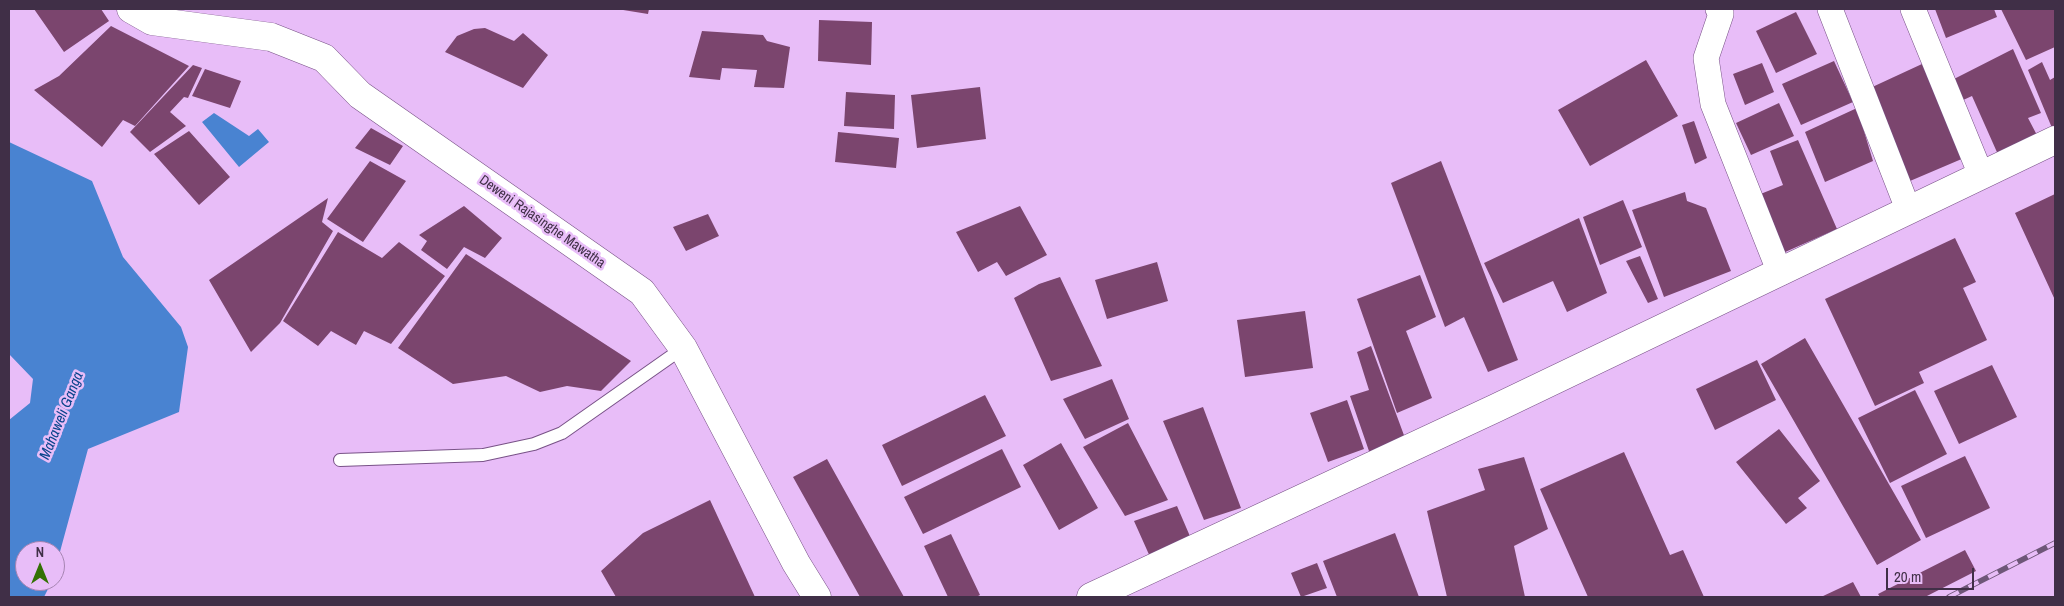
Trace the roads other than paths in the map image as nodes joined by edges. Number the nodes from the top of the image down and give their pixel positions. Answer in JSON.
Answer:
{"nodes":[{"id":1,"x":131,"y":9,"type":"edge"},
{"id":2,"x":1718,"y":9,"type":"edge"},
{"id":3,"x":1830,"y":9,"type":"edge"},
{"id":4,"x":1913,"y":9,"type":"edge"},
{"id":5,"x":2055,"y":140,"type":"edge"},
{"id":6,"x":1981,"y":175,"type":"junction"},
{"id":7,"x":1908,"y":209,"type":"junction"},
{"id":8,"x":1780,"y":273,"type":"junction"},
{"id":9,"x":683,"y":348,"type":"junction"},
{"id":10,"x":340,"y":460,"type":"dead end"},
{"id":11,"x":817,"y":597,"type":"edge"},
{"id":12,"x":1091,"y":597,"type":"edge"}],
"edges":[{"from":1,"to":9,"type":"main road","name":"Deweni Rajasinghe Mawatha"},
{"from":2,"to":8,"type":"street"},
{"from":3,"to":7,"type":"street"},
{"from":4,"to":6,"type":"street"},
{"from":5,"to":6,"type":"main road"},
{"from":6,"to":7,"type":"main road"},
{"from":7,"to":8,"type":"main road"},
{"from":8,"to":12,"type":"main road"},
{"from":9,"to":10,"type":"lane"},
{"from":9,"to":11,"type":"main road","name":"Deweni Rajasinghe Mawatha"}]}
